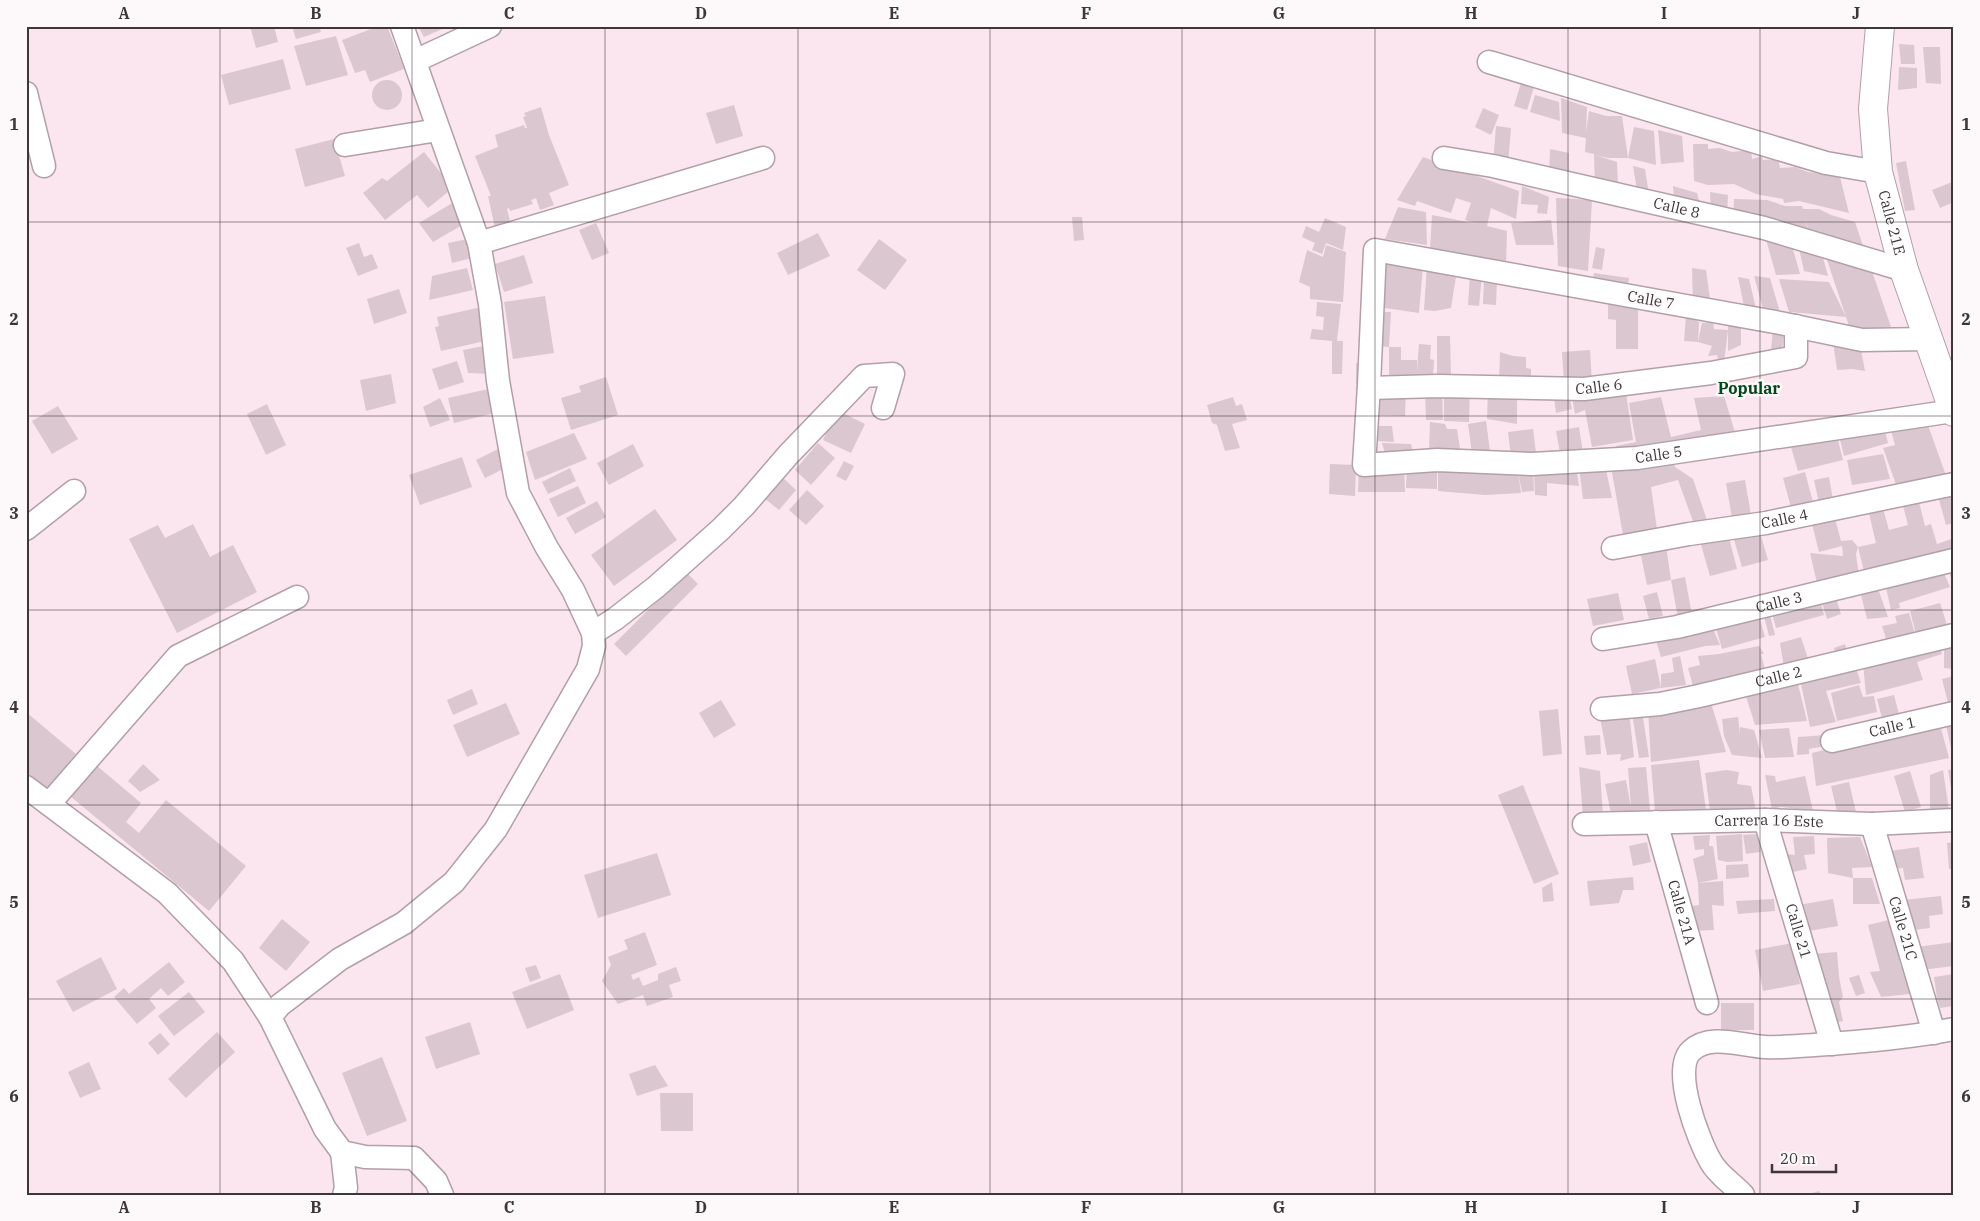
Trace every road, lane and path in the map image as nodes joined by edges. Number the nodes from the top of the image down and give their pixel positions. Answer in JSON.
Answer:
{"nodes":[{"id":1,"x":402,"y":26,"type":"edge"},
{"id":2,"x":490,"y":26,"type":"edge"},
{"id":3,"x":1880,"y":26,"type":"edge"},
{"id":4,"x":415,"y":61,"type":"junction"},
{"id":5,"x":1489,"y":62,"type":"dead end"},
{"id":6,"x":26,"y":92,"type":"edge"},
{"id":7,"x":438,"y":130,"type":"junction"},
{"id":8,"x":345,"y":145,"type":"dead end"},
{"id":9,"x":763,"y":158,"type":"dead end"},
{"id":10,"x":1444,"y":158,"type":"dead end"},
{"id":11,"x":44,"y":166,"type":"dead end"},
{"id":12,"x":1878,"y":172,"type":"junction"},
{"id":13,"x":479,"y":243,"type":"junction"},
{"id":14,"x":1904,"y":270,"type":"junction"},
{"id":15,"x":1796,"y":326,"type":"junction"},
{"id":16,"x":1928,"y":339,"type":"junction"},
{"id":17,"x":1369,"y":388,"type":"junction"},
{"id":18,"x":883,"y":408,"type":"dead end"},
{"id":19,"x":1954,"y":411,"type":"edge"},
{"id":20,"x":1954,"y":484,"type":"edge"},
{"id":21,"x":74,"y":491,"type":"dead end"},
{"id":22,"x":26,"y":529,"type":"edge"},
{"id":23,"x":1613,"y":548,"type":"dead end"},
{"id":24,"x":1954,"y":560,"type":"edge"},
{"id":25,"x":297,"y":597,"type":"dead end"},
{"id":26,"x":593,"y":633,"type":"junction"},
{"id":27,"x":1954,"y":635,"type":"edge"},
{"id":28,"x":1603,"y":639,"type":"dead end"},
{"id":29,"x":1602,"y":709,"type":"dead end"},
{"id":30,"x":1954,"y":714,"type":"edge"},
{"id":31,"x":1832,"y":741,"type":"dead end"},
{"id":32,"x":26,"y":787,"type":"edge"},
{"id":33,"x":49,"y":804,"type":"junction"},
{"id":34,"x":1765,"y":820,"type":"junction"},
{"id":35,"x":1954,"y":820,"type":"edge"},
{"id":36,"x":1656,"y":822,"type":"junction"},
{"id":37,"x":1584,"y":824,"type":"dead end"},
{"id":38,"x":1872,"y":824,"type":"junction"},
{"id":39,"x":1707,"y":1004,"type":"dead end"},
{"id":40,"x":270,"y":1017,"type":"junction"},
{"id":41,"x":1944,"y":1031,"type":"edge"},
{"id":42,"x":1832,"y":1044,"type":"junction"},
{"id":43,"x":342,"y":1152,"type":"junction"},
{"id":44,"x":344,"y":1195,"type":"edge"},
{"id":45,"x":442,"y":1195,"type":"edge"},
{"id":46,"x":1743,"y":1195,"type":"edge"}],
"edges":[{"from":1,"to":4,"type":"street"},
{"from":2,"to":4,"type":"street"},
{"from":3,"to":12,"type":"main road","name":"Calle 21E"},
{"from":4,"to":7,"type":"street"},
{"from":5,"to":12,"type":"street"},
{"from":6,"to":11,"type":"street"},
{"from":7,"to":8,"type":"street"},
{"from":7,"to":13,"type":"street"},
{"from":9,"to":13,"type":"street"},
{"from":10,"to":14,"type":"street","name":"Calle 8"},
{"from":12,"to":14,"type":"main road","name":"Calle 21E"},
{"from":13,"to":26,"type":"street"},
{"from":14,"to":16,"type":"main road","name":"Calle 21E"},
{"from":15,"to":16,"type":"street","name":"Calle 7"},
{"from":15,"to":17,"type":"street","name":"Calle 6"},
{"from":15,"to":17,"type":"street","name":"Calle 7"},
{"from":16,"to":19,"type":"main road","name":"Calle 21E"},
{"from":17,"to":19,"type":"street","name":"Calle 5"},
{"from":18,"to":26,"type":"street"},
{"from":20,"to":23,"type":"street","name":"Calle 4"},
{"from":21,"to":22,"type":"street"},
{"from":24,"to":28,"type":"street","name":"Calle 3"},
{"from":25,"to":33,"type":"street"},
{"from":26,"to":40,"type":"street"},
{"from":27,"to":29,"type":"street","name":"Calle 2"},
{"from":30,"to":31,"type":"street","name":"Calle 1"},
{"from":32,"to":33,"type":"street"},
{"from":33,"to":40,"type":"street"},
{"from":34,"to":36,"type":"street","name":"Carrera 16 Este"},
{"from":34,"to":38,"type":"street","name":"Carrera 16 Este"},
{"from":34,"to":42,"type":"street","name":"Calle 21"},
{"from":35,"to":38,"type":"street","name":"Carrera 16 Este"},
{"from":36,"to":37,"type":"street","name":"Carrera 16 Este"},
{"from":36,"to":39,"type":"street","name":"Calle 21A"},
{"from":38,"to":41,"type":"street","name":"Calle 21C"},
{"from":40,"to":43,"type":"street"},
{"from":41,"to":42,"type":"street"},
{"from":42,"to":46,"type":"street"},
{"from":43,"to":44,"type":"street"},
{"from":43,"to":45,"type":"street"}]}
